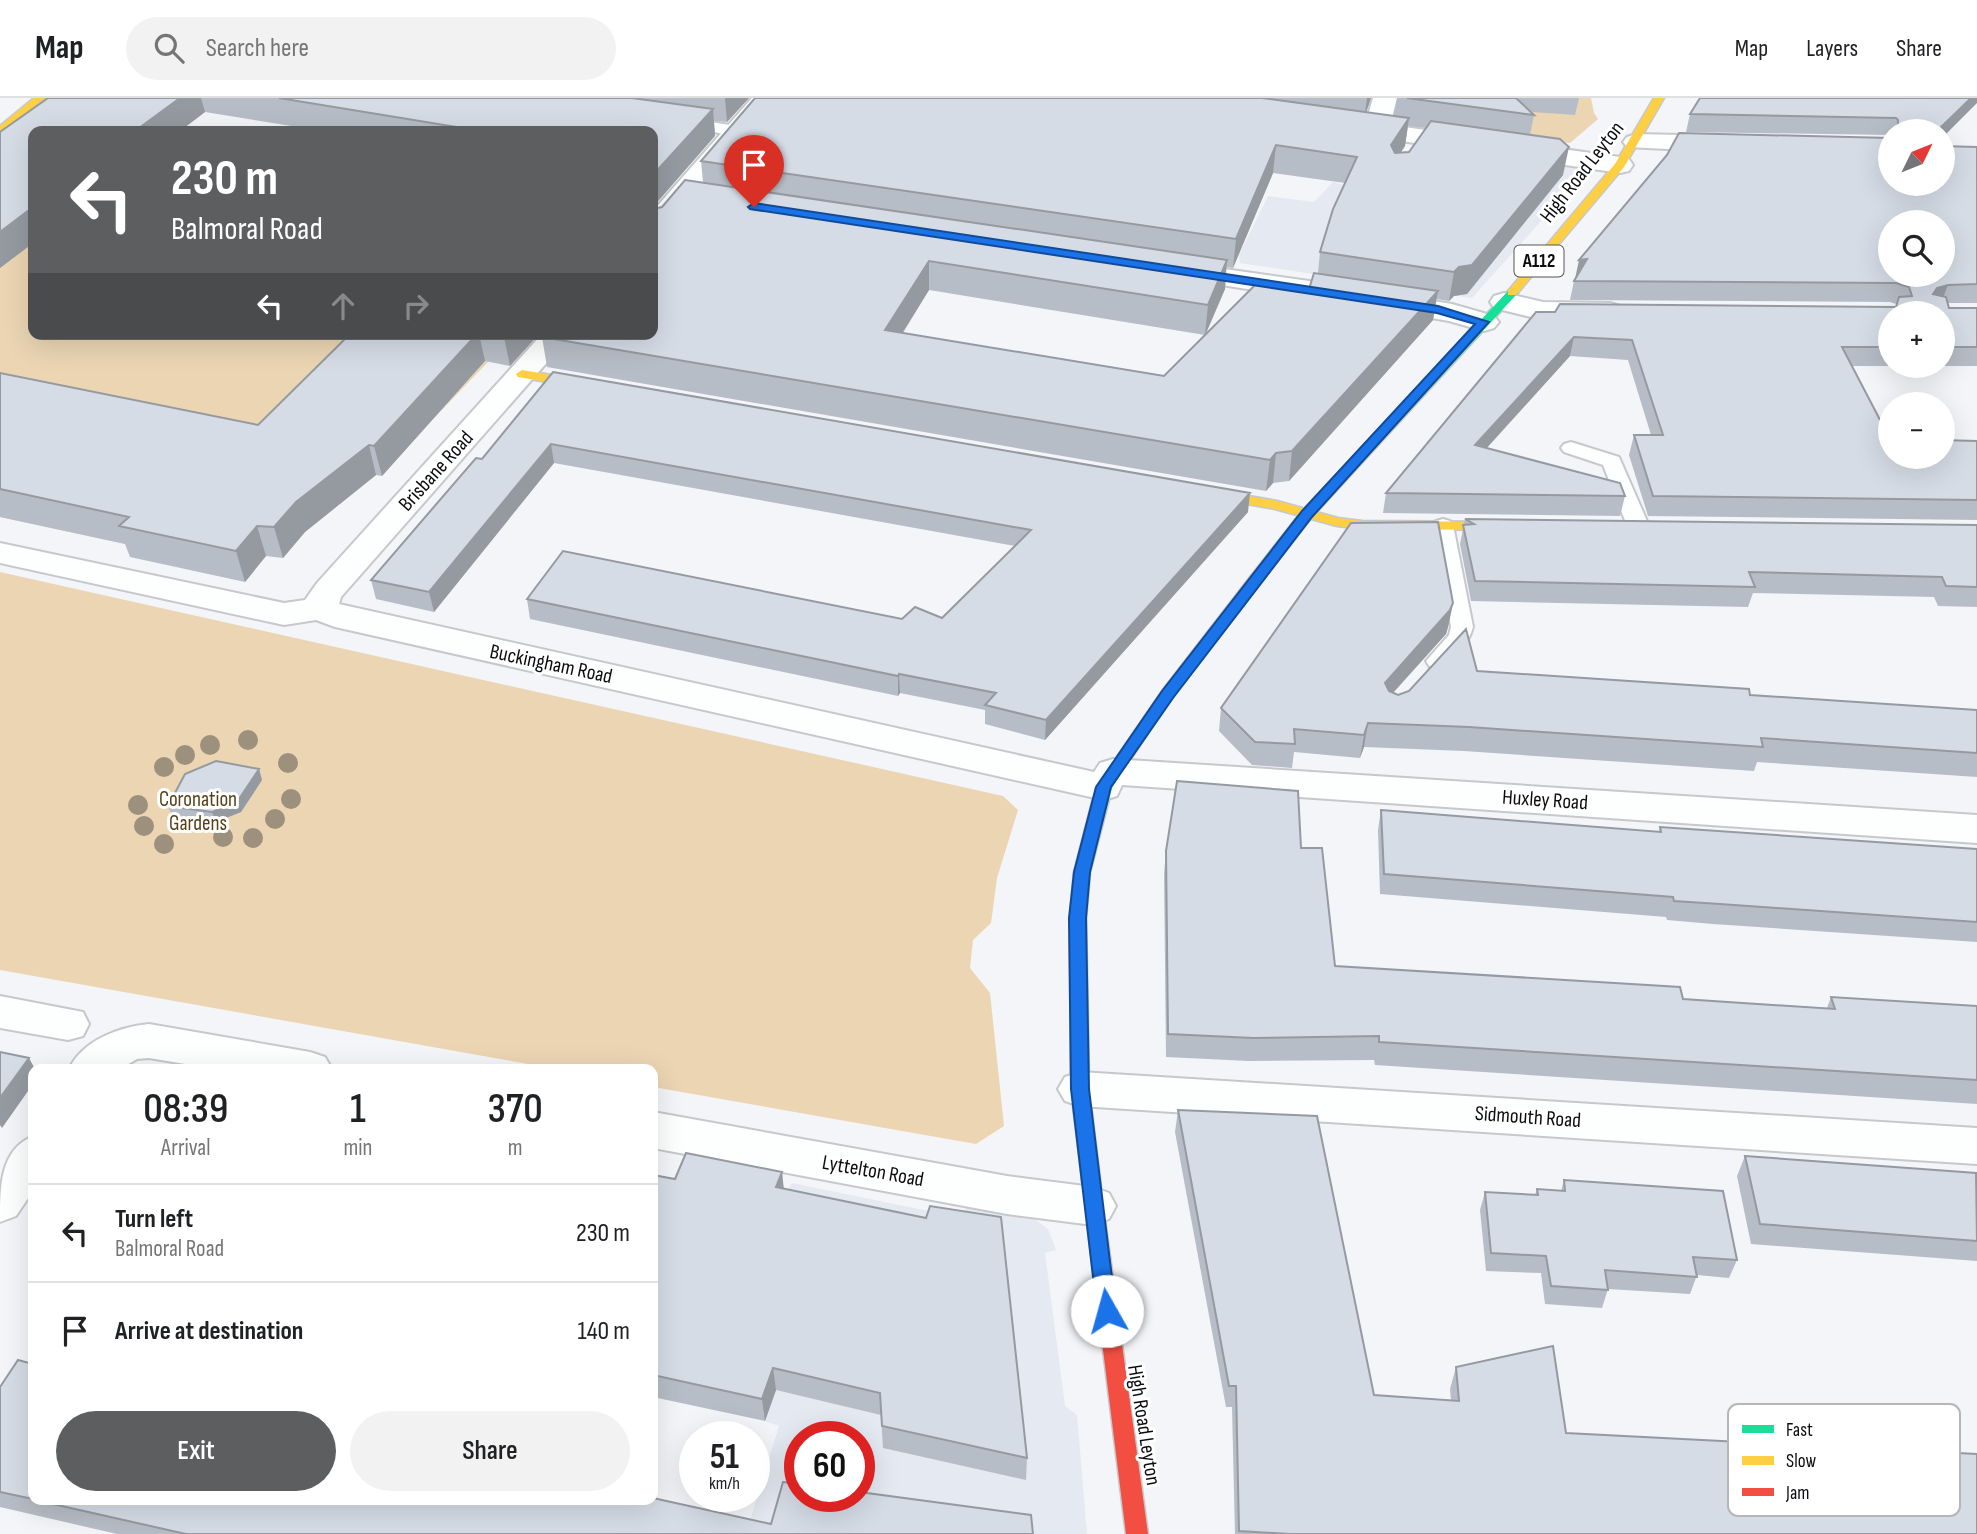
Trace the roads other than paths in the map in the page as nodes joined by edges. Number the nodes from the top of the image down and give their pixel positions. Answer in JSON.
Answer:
{"nodes":[{"id":1,"x":40,"y":98,"type":"edge"},
{"id":2,"x":765,"y":98,"type":"edge"},
{"id":3,"x":1385,"y":98,"type":"edge"},
{"id":4,"x":1659,"y":98,"type":"edge"},
{"id":5,"x":21,"y":105,"type":"edge"},
{"id":6,"x":671,"y":120,"type":"edge"},
{"id":7,"x":1336,"y":125,"type":"edge"},
{"id":8,"x":0,"y":131,"type":"edge"},
{"id":9,"x":735,"y":131,"type":"junction"},
{"id":10,"x":1376,"y":131,"type":"junction"},
{"id":11,"x":1636,"y":142,"type":"junction"},
{"id":12,"x":1757,"y":144,"type":"edge"},
{"id":13,"x":1620,"y":164,"type":"junction"},
{"id":14,"x":681,"y":196,"type":"junction"},
{"id":15,"x":713,"y":200,"type":"edge"},
{"id":16,"x":658,"y":222,"type":"edge"},
{"id":17,"x":1149,"y":266,"type":"edge"},
{"id":18,"x":1504,"y":302,"type":"junction"},
{"id":19,"x":1635,"y":312,"type":"edge"},
{"id":20,"x":1483,"y":322,"type":"junction"},
{"id":21,"x":553,"y":340,"type":"edge"},
{"id":22,"x":522,"y":374,"type":"junction"},
{"id":23,"x":610,"y":389,"type":"edge"},
{"id":24,"x":1571,"y":448,"type":"dead end"},
{"id":25,"x":1178,"y":488,"type":"edge"},
{"id":26,"x":1307,"y":514,"type":"junction"},
{"id":27,"x":1443,"y":525,"type":"junction"},
{"id":28,"x":1527,"y":527,"type":"edge"},
{"id":29,"x":1638,"y":528,"type":"edge"},
{"id":30,"x":0,"y":553,"type":"edge"},
{"id":31,"x":321,"y":609,"type":"junction"},
{"id":32,"x":1422,"y":677,"type":"edge"},
{"id":33,"x":1108,"y":779,"type":"junction"},
{"id":34,"x":1977,"y":829,"type":"edge"},
{"id":35,"x":0,"y":1012,"type":"edge"},
{"id":36,"x":68,"y":1024,"type":"dead end"},
{"id":37,"x":106,"y":1059,"type":"edge"},
{"id":38,"x":281,"y":1064,"type":"edge"},
{"id":39,"x":1080,"y":1089,"type":"junction"},
{"id":40,"x":658,"y":1131,"type":"edge"},
{"id":41,"x":1977,"y":1146,"type":"edge"},
{"id":42,"x":28,"y":1161,"type":"edge"},
{"id":43,"x":0,"y":1203,"type":"edge"},
{"id":44,"x":1093,"y":1206,"type":"junction"},
{"id":45,"x":1138,"y":1534,"type":"edge"}],
"edges":[{"from":1,"to":5,"type":"main road"},
{"from":2,"to":9,"type":"street"},
{"from":3,"to":10,"type":"street"},
{"from":4,"to":11,"type":"main road","name":"High Road Leyton","number":"A112"},
{"from":5,"to":8,"type":"main road"},
{"from":6,"to":9,"type":"lane"},
{"from":7,"to":10,"type":"street"},
{"from":9,"to":14,"type":"street"},
{"from":10,"to":13,"type":"street"},
{"from":11,"to":12,"type":"street"},
{"from":11,"to":13,"type":"main road","name":"High Road Leyton","number":"A112"},
{"from":13,"to":18,"type":"main road","name":"High Road Leyton","number":"A112"},
{"from":14,"to":15,"type":"street"},
{"from":14,"to":16,"type":"street"},
{"from":17,"to":20,"type":"street"},
{"from":18,"to":19,"type":"street"},
{"from":18,"to":20,"type":"main road","name":"High Road Leyton","number":"A112"},
{"from":20,"to":26,"type":"main road","name":"High Road Leyton","number":"A112"},
{"from":21,"to":22,"type":"street","name":"Brisbane Road"},
{"from":22,"to":23,"type":"main road"},
{"from":22,"to":31,"type":"street","name":"Brisbane Road"},
{"from":24,"to":29,"type":"lane"},
{"from":25,"to":26,"type":"main road"},
{"from":26,"to":27,"type":"main road"},
{"from":26,"to":33,"type":"main road","name":"High Road Leyton","number":"A112"},
{"from":27,"to":28,"type":"main road"},
{"from":27,"to":32,"type":"lane"},
{"from":30,"to":31,"type":"street","name":"Buckingham Road"},
{"from":31,"to":33,"type":"street","name":"Buckingham Road"},
{"from":33,"to":34,"type":"street","name":"Huxley Road"},
{"from":33,"to":39,"type":"main road","name":"High Road Leyton","number":"A112"},
{"from":35,"to":36,"type":"street"},
{"from":37,"to":38,"type":"street"},
{"from":39,"to":41,"type":"street","name":"Sidmouth Road"},
{"from":39,"to":44,"type":"main road","name":"High Road Leyton","number":"A112"},
{"from":40,"to":44,"type":"street","name":"Lyttelton Road"},
{"from":42,"to":43,"type":"street"},
{"from":44,"to":45,"type":"main road","name":"High Road Leyton","number":"A112"}]}
